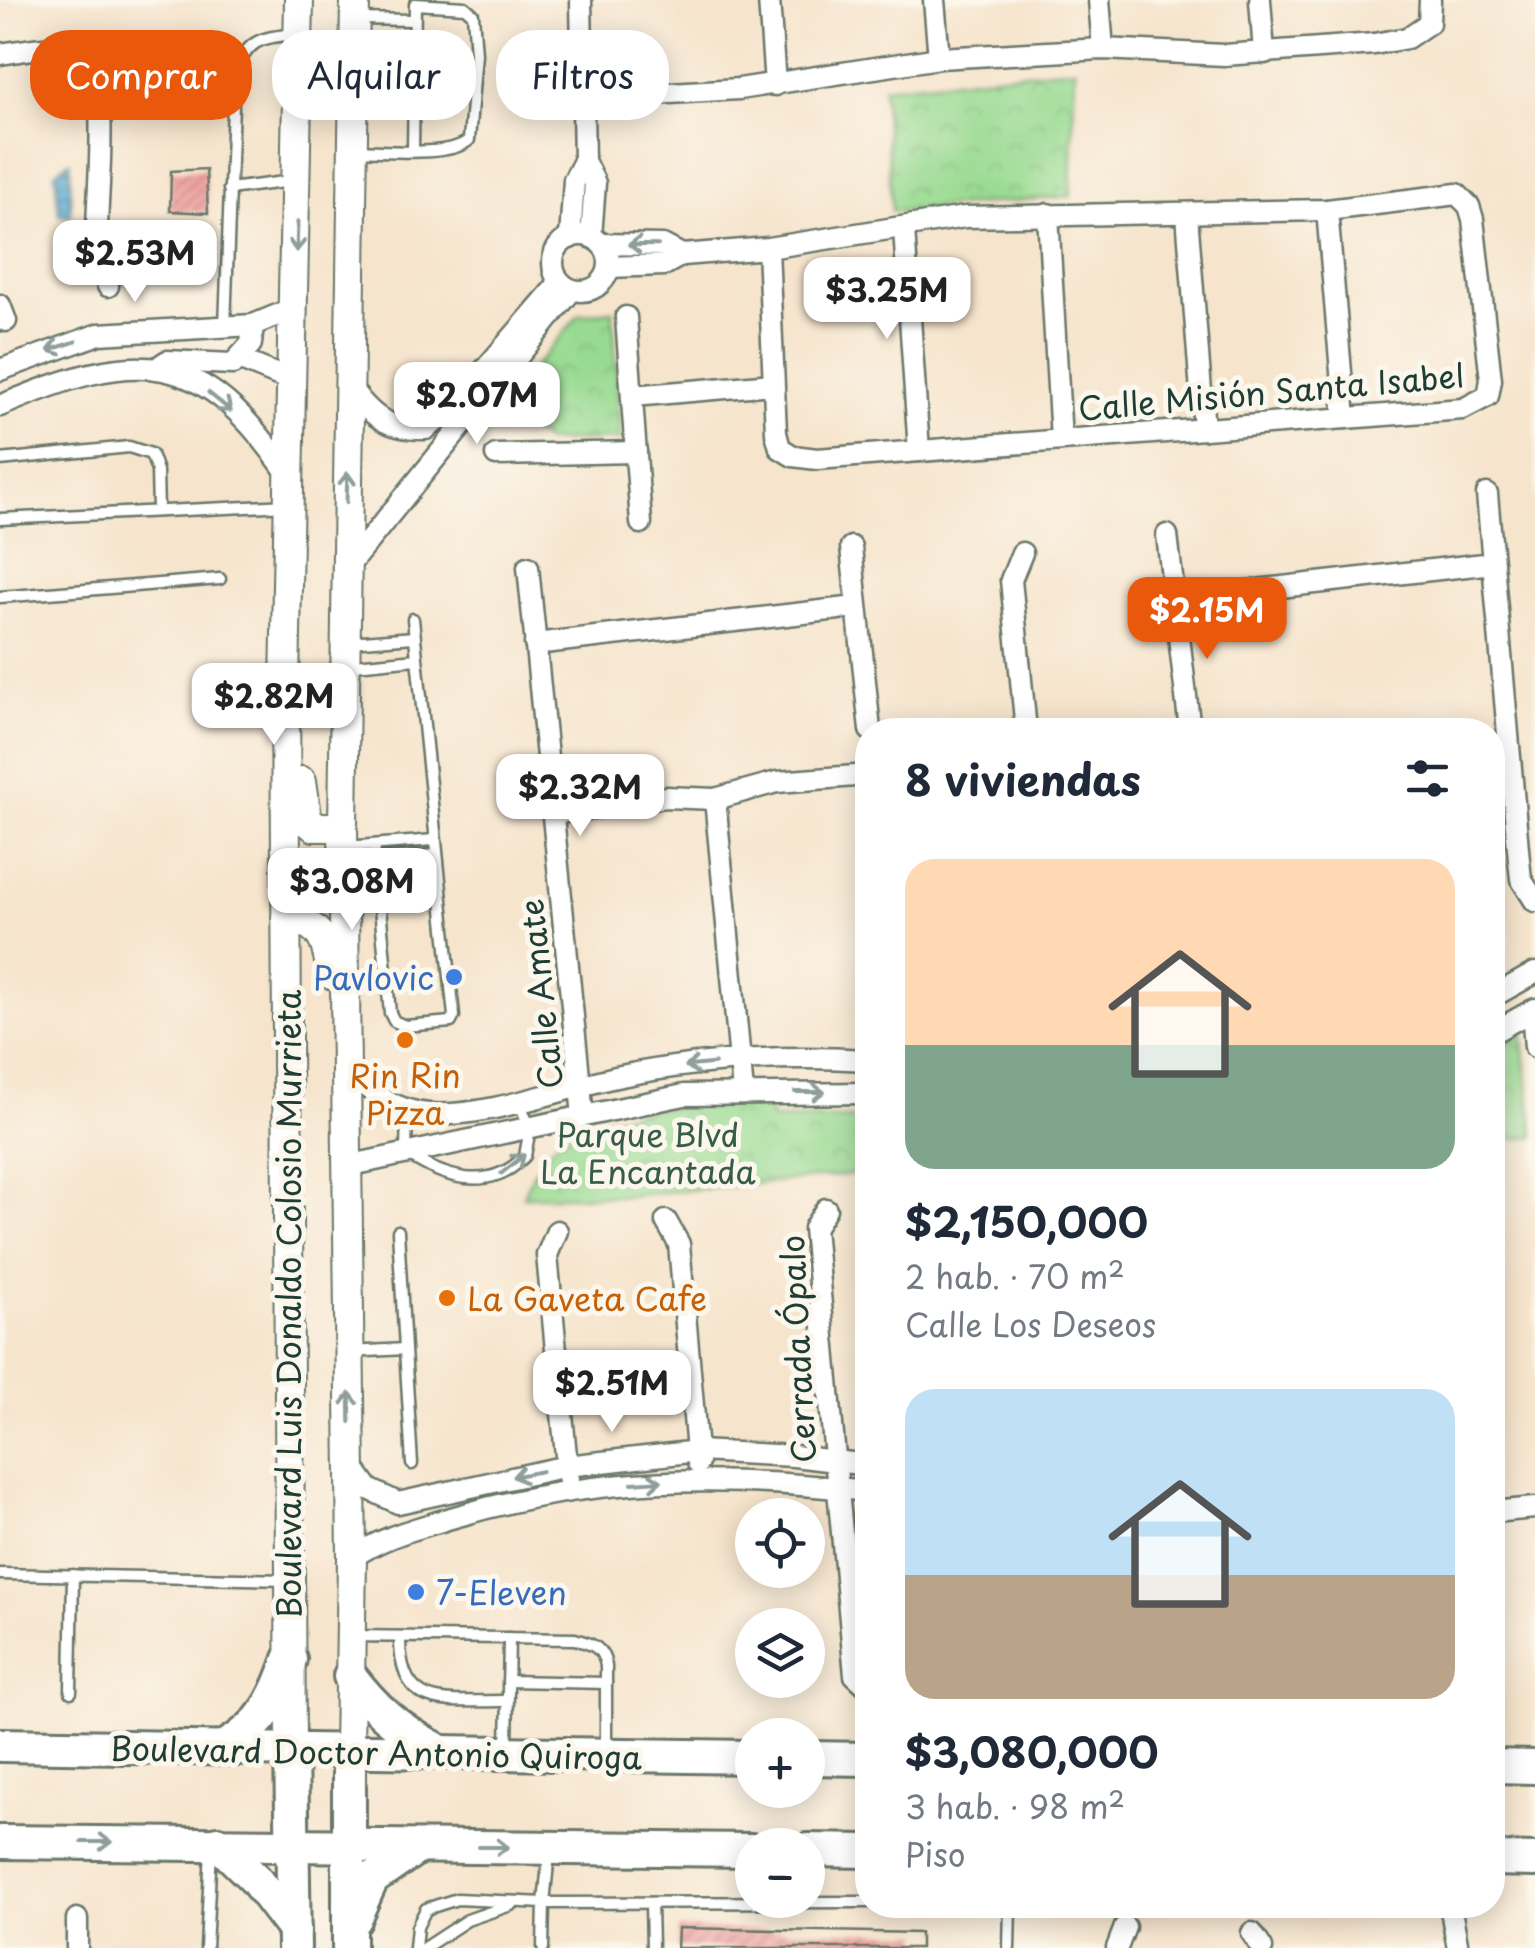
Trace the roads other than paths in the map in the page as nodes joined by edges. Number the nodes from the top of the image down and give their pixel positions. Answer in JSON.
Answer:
{"nodes":[{"id":1,"x":299,"y":0,"type":"edge"},
{"id":2,"x":581,"y":0,"type":"edge"},
{"id":3,"x":769,"y":0,"type":"edge"},
{"id":4,"x":934,"y":0,"type":"edge"},
{"id":5,"x":1099,"y":0,"type":"edge"},
{"id":6,"x":1260,"y":0,"type":"edge"},
{"id":7,"x":1430,"y":0,"type":"edge"},
{"id":8,"x":415,"y":2,"type":"edge"},
{"id":9,"x":355,"y":10,"type":"edge"},
{"id":10,"x":414,"y":20,"type":"junction"},
{"id":11,"x":299,"y":30,"type":"edge"},
{"id":12,"x":581,"y":30,"type":"edge"},
{"id":13,"x":272,"y":38,"type":"edge"},
{"id":14,"x":1102,"y":49,"type":"junction"},
{"id":15,"x":1264,"y":53,"type":"junction"},
{"id":16,"x":0,"y":54,"type":"edge"},
{"id":17,"x":939,"y":58,"type":"junction"},
{"id":18,"x":775,"y":85,"type":"junction"},
{"id":19,"x":669,"y":92,"type":"edge"},
{"id":20,"x":298,"y":120,"type":"edge"},
{"id":21,"x":583,"y":120,"type":"edge"},
{"id":22,"x":353,"y":150,"type":"junction"},
{"id":23,"x":414,"y":150,"type":"junction"},
{"id":24,"x":298,"y":180,"type":"junction"},
{"id":25,"x":229,"y":188,"type":"junction"},
{"id":26,"x":1326,"y":210,"type":"junction"},
{"id":27,"x":1048,"y":214,"type":"junction"},
{"id":28,"x":1187,"y":214,"type":"junction"},
{"id":29,"x":904,"y":229,"type":"junction"},
{"id":30,"x":587,"y":239,"type":"junction"},
{"id":31,"x":768,"y":248,"type":"junction"},
{"id":32,"x":682,"y":254,"type":"junction"},
{"id":33,"x":609,"y":267,"type":"junction"},
{"id":34,"x":108,"y":286,"type":"dead end"},
{"id":35,"x":566,"y":286,"type":"junction"},
{"id":36,"x":294,"y":308,"type":"junction"},
{"id":37,"x":626,"y":317,"type":"dead end"},
{"id":38,"x":254,"y":325,"type":"junction"},
{"id":39,"x":225,"y":328,"type":"junction"},
{"id":40,"x":98,"y":334,"type":"junction"},
{"id":41,"x":240,"y":360,"type":"junction"},
{"id":42,"x":159,"y":367,"type":"junction"},
{"id":43,"x":105,"y":368,"type":"junction"},
{"id":44,"x":0,"y":370,"type":"edge"},
{"id":45,"x":292,"y":382,"type":"junction"},
{"id":46,"x":773,"y":384,"type":"junction"},
{"id":47,"x":350,"y":386,"type":"junction"},
{"id":48,"x":632,"y":396,"type":"junction"},
{"id":49,"x":0,"y":406,"type":"edge"},
{"id":50,"x":1345,"y":418,"type":"junction"},
{"id":51,"x":1204,"y":429,"type":"junction"},
{"id":52,"x":1060,"y":440,"type":"junction"},
{"id":53,"x":636,"y":452,"type":"junction"},
{"id":54,"x":919,"y":452,"type":"junction"},
{"id":55,"x":496,"y":455,"type":"dead end"},
{"id":56,"x":0,"y":460,"type":"edge"},
{"id":57,"x":289,"y":491,"type":"junction"},
{"id":58,"x":1488,"y":494,"type":"dead end"},
{"id":59,"x":158,"y":511,"type":"junction"},
{"id":60,"x":0,"y":519,"type":"edge"},
{"id":61,"x":641,"y":523,"type":"dead end"},
{"id":62,"x":1167,"y":535,"type":"dead end"},
{"id":63,"x":850,"y":547,"type":"dead end"},
{"id":64,"x":1022,"y":553,"type":"dead end"},
{"id":65,"x":1493,"y":564,"type":"junction"},
{"id":66,"x":528,"y":567,"type":"dead end"},
{"id":67,"x":344,"y":572,"type":"junction"},
{"id":68,"x":220,"y":579,"type":"dead end"},
{"id":69,"x":287,"y":586,"type":"junction"},
{"id":70,"x":0,"y":597,"type":"edge"},
{"id":71,"x":1174,"y":599,"type":"junction"},
{"id":72,"x":856,"y":607,"type":"junction"},
{"id":73,"x":413,"y":619,"type":"dead end"},
{"id":74,"x":414,"y":637,"type":"junction"},
{"id":75,"x":536,"y":644,"type":"junction"},
{"id":76,"x":345,"y":655,"type":"junction"},
{"id":77,"x":416,"y":659,"type":"junction"},
{"id":78,"x":869,"y":718,"type":"edge"},
{"id":79,"x":1025,"y":718,"type":"edge"},
{"id":80,"x":1189,"y":718,"type":"edge"},
{"id":81,"x":1499,"y":718,"type":"edge"},
{"id":82,"x":1505,"y":771,"type":"edge"},
{"id":83,"x":855,"y":776,"type":"edge"},
{"id":84,"x":715,"y":799,"type":"junction"},
{"id":85,"x":552,"y":814,"type":"junction"},
{"id":86,"x":434,"y":840,"type":"junction"},
{"id":87,"x":343,"y":845,"type":"junction"},
{"id":88,"x":374,"y":845,"type":"junction"},
{"id":89,"x":436,"y":855,"type":"junction"},
{"id":90,"x":376,"y":858,"type":"junction"},
{"id":91,"x":1535,"y":900,"type":"edge"},
{"id":92,"x":286,"y":918,"type":"junction"},
{"id":93,"x":1535,"y":974,"type":"edge"},
{"id":94,"x":1505,"y":990,"type":"edge"},
{"id":95,"x":1533,"y":1010,"type":"edge"},
{"id":96,"x":1505,"y":1026,"type":"edge"},
{"id":97,"x":345,"y":1033,"type":"junction"},
{"id":98,"x":1535,"y":1046,"type":"edge"},
{"id":99,"x":855,"y":1060,"type":"edge"},
{"id":100,"x":740,"y":1061,"type":"junction"},
{"id":101,"x":346,"y":1066,"type":"junction"},
{"id":102,"x":578,"y":1085,"type":"junction"},
{"id":103,"x":743,"y":1092,"type":"junction"},
{"id":104,"x":855,"y":1093,"type":"edge"},
{"id":105,"x":517,"y":1100,"type":"junction"},
{"id":106,"x":407,"y":1110,"type":"junction"},
{"id":107,"x":582,"y":1116,"type":"junction"},
{"id":108,"x":530,"y":1128,"type":"junction"},
{"id":109,"x":406,"y":1153,"type":"junction"},
{"id":110,"x":347,"y":1166,"type":"junction"},
{"id":111,"x":826,"y":1208,"type":"dead end"},
{"id":112,"x":666,"y":1221,"type":"dead end"},
{"id":113,"x":398,"y":1231,"type":"dead end"},
{"id":114,"x":557,"y":1231,"type":"dead end"},
{"id":115,"x":404,"y":1350,"type":"junction"},
{"id":116,"x":349,"y":1352,"type":"junction"},
{"id":117,"x":698,"y":1451,"type":"junction"},
{"id":118,"x":834,"y":1461,"type":"junction"},
{"id":119,"x":350,"y":1463,"type":"junction"},
{"id":120,"x":412,"y":1464,"type":"dead end"},
{"id":121,"x":855,"y":1464,"type":"edge"},
{"id":122,"x":567,"y":1466,"type":"junction"},
{"id":123,"x":697,"y":1480,"type":"junction"},
{"id":124,"x":835,"y":1487,"type":"junction"},
{"id":125,"x":469,"y":1488,"type":"junction"},
{"id":126,"x":568,"y":1489,"type":"junction"},
{"id":127,"x":855,"y":1489,"type":"edge"},
{"id":128,"x":1535,"y":1508,"type":"edge"},
{"id":129,"x":474,"y":1511,"type":"junction"},
{"id":130,"x":1505,"y":1511,"type":"edge"},
{"id":131,"x":352,"y":1558,"type":"junction"},
{"id":132,"x":0,"y":1574,"type":"edge"},
{"id":133,"x":73,"y":1575,"type":"junction"},
{"id":134,"x":290,"y":1580,"type":"junction"},
{"id":135,"x":350,"y":1636,"type":"junction"},
{"id":136,"x":400,"y":1637,"type":"junction"},
{"id":137,"x":509,"y":1638,"type":"junction"},
{"id":138,"x":290,"y":1659,"type":"junction"},
{"id":139,"x":855,"y":1666,"type":"edge"},
{"id":140,"x":350,"y":1676,"type":"junction"},
{"id":141,"x":508,"y":1681,"type":"junction"},
{"id":142,"x":606,"y":1683,"type":"junction"},
{"id":143,"x":71,"y":1692,"type":"dead end"},
{"id":144,"x":507,"y":1701,"type":"junction"},
{"id":145,"x":0,"y":1745,"type":"edge"},
{"id":146,"x":226,"y":1748,"type":"junction"},
{"id":147,"x":291,"y":1748,"type":"junction"},
{"id":148,"x":350,"y":1749,"type":"junction"},
{"id":149,"x":442,"y":1752,"type":"junction"},
{"id":150,"x":507,"y":1754,"type":"junction"},
{"id":151,"x":606,"y":1757,"type":"junction"},
{"id":152,"x":735,"y":1758,"type":"edge"},
{"id":153,"x":825,"y":1758,"type":"edge"},
{"id":154,"x":855,"y":1759,"type":"edge"},
{"id":155,"x":1505,"y":1766,"type":"edge"},
{"id":156,"x":1535,"y":1767,"type":"edge"},
{"id":157,"x":0,"y":1842,"type":"edge"},
{"id":158,"x":215,"y":1843,"type":"junction"},
{"id":159,"x":292,"y":1844,"type":"junction"},
{"id":160,"x":349,"y":1845,"type":"junction"},
{"id":161,"x":420,"y":1847,"type":"junction"},
{"id":162,"x":550,"y":1848,"type":"junction"},
{"id":163,"x":735,"y":1850,"type":"edge"},
{"id":164,"x":825,"y":1850,"type":"edge"},
{"id":165,"x":855,"y":1851,"type":"edge"},
{"id":166,"x":1505,"y":1859,"type":"edge"},
{"id":167,"x":1535,"y":1860,"type":"edge"},
{"id":168,"x":855,"y":1902,"type":"edge"},
{"id":169,"x":517,"y":1903,"type":"junction"},
{"id":170,"x":544,"y":1903,"type":"junction"},
{"id":171,"x":651,"y":1903,"type":"junction"},
{"id":172,"x":1009,"y":1918,"type":"edge"},
{"id":173,"x":1452,"y":1918,"type":"edge"},
{"id":174,"x":77,"y":1919,"type":"dead end"},
{"id":175,"x":1125,"y":1927,"type":"dead end"},
{"id":176,"x":294,"y":1939,"type":"edge"},
{"id":177,"x":349,"y":1941,"type":"edge"},
{"id":178,"x":77,"y":1948,"type":"edge"},
{"id":179,"x":206,"y":1948,"type":"edge"},
{"id":180,"x":415,"y":1948,"type":"edge"},
{"id":181,"x":424,"y":1948,"type":"edge"},
{"id":182,"x":544,"y":1948,"type":"edge"},
{"id":183,"x":652,"y":1948,"type":"edge"},
{"id":184,"x":1008,"y":1948,"type":"edge"},
{"id":185,"x":1117,"y":1948,"type":"edge"},
{"id":186,"x":1458,"y":1948,"type":"edge"}],
"edges":[{"from":1,"to":11,"type":"main road","name":"Boulevard Luis Donaldo Colosio Murrieta"},
{"from":2,"to":12,"type":"street"},
{"from":3,"to":18,"type":"street"},
{"from":4,"to":17,"type":"street"},
{"from":5,"to":14,"type":"street"},
{"from":6,"to":15,"type":"street"},
{"from":7,"to":15,"type":"street"},
{"from":8,"to":10,"type":"lane"},
{"from":8,"to":23,"type":"lane"},
{"from":9,"to":10,"type":"lane"},
{"from":9,"to":22,"type":"main road","name":"Boulevard Luis Donaldo Colosio Murrieta"},
{"from":10,"to":23,"type":"lane"},
{"from":13,"to":25,"type":"lane"},
{"from":14,"to":15,"type":"street"},
{"from":14,"to":17,"type":"street"},
{"from":16,"to":34,"type":"street"},
{"from":17,"to":18,"type":"street"},
{"from":18,"to":19,"type":"street"},
{"from":20,"to":24,"type":"main road","name":"Boulevard Luis Donaldo Colosio Murrieta"},
{"from":21,"to":30,"type":"street"},
{"from":22,"to":23,"type":"lane"},
{"from":22,"to":47,"type":"main road","name":"Boulevard Luis Donaldo Colosio Murrieta"},
{"from":24,"to":25,"type":"lane"},
{"from":24,"to":36,"type":"main road","name":"Boulevard Luis Donaldo Colosio Murrieta","one_way":true},
{"from":25,"to":39,"type":"lane"},
{"from":26,"to":28,"type":"street","name":"Calle Misión Santa Isabel"},
{"from":26,"to":50,"type":"street"},
{"from":26,"to":50,"type":"street","name":"Calle Misión Santa Isabel"},
{"from":27,"to":28,"type":"street","name":"Calle Misión Santa Isabel"},
{"from":27,"to":29,"type":"street","name":"Calle Misión Santa Isabel"},
{"from":27,"to":52,"type":"street"},
{"from":28,"to":51,"type":"street"},
{"from":29,"to":31,"type":"street","name":"Calle Misión Santa Isabel"},
{"from":29,"to":54,"type":"street"},
{"from":32,"to":30,"type":"street","name":"Calle Misión Santa Isabel","one_way":true},
{"from":30,"to":33,"type":"street"},
{"from":30,"to":35,"type":"street"},
{"from":31,"to":32,"type":"street","name":"Calle Misión Santa Isabel"},
{"from":31,"to":46,"type":"street","name":"Calle Misión Santa Isabel"},
{"from":32,"to":33,"type":"street","name":"Calle Misión Santa Isabel"},
{"from":33,"to":35,"type":"street"},
{"from":35,"to":47,"type":"street"},
{"from":35,"to":67,"type":"street"},
{"from":36,"to":38,"type":"street"},
{"from":36,"to":45,"type":"main road","name":"Boulevard Luis Donaldo Colosio Murrieta"},
{"from":37,"to":48,"type":"street"},
{"from":38,"to":39,"type":"street"},
{"from":38,"to":41,"type":"street"},
{"from":39,"to":40,"type":"street"},
{"from":40,"to":43,"type":"street"},
{"from":40,"to":44,"type":"street","one_way":true},
{"from":41,"to":42,"type":"street"},
{"from":41,"to":45,"type":"street"},
{"from":42,"to":43,"type":"street"},
{"from":42,"to":57,"type":"street","one_way":true},
{"from":43,"to":49,"type":"street"},
{"from":45,"to":57,"type":"main road","name":"Boulevard Luis Donaldo Colosio Murrieta"},
{"from":46,"to":48,"type":"street"},
{"from":46,"to":54,"type":"street","name":"Calle Misión Santa Isabel"},
{"from":67,"to":47,"type":"main road","name":"Boulevard Luis Donaldo Colosio Murrieta","one_way":true},
{"from":48,"to":53,"type":"street"},
{"from":50,"to":51,"type":"street","name":"Calle Misión Santa Isabel"},
{"from":51,"to":52,"type":"street","name":"Calle Misión Santa Isabel"},
{"from":52,"to":54,"type":"street","name":"Calle Misión Santa Isabel"},
{"from":53,"to":55,"type":"street"},
{"from":53,"to":61,"type":"street"},
{"from":56,"to":59,"type":"lane"},
{"from":57,"to":59,"type":"lane"},
{"from":57,"to":69,"type":"main road","name":"Boulevard Luis Donaldo Colosio Murrieta"},
{"from":58,"to":65,"type":"street"},
{"from":59,"to":60,"type":"lane"},
{"from":62,"to":71,"type":"street"},
{"from":63,"to":72,"type":"street"},
{"from":64,"to":79,"type":"street"},
{"from":65,"to":71,"type":"street"},
{"from":65,"to":81,"type":"street"},
{"from":66,"to":75,"type":"street","name":"Calle Amate"},
{"from":67,"to":76,"type":"main road","name":"Boulevard Luis Donaldo Colosio Murrieta"},
{"from":68,"to":70,"type":"lane"},
{"from":69,"to":87,"type":"main road"},
{"from":69,"to":92,"type":"main road","name":"Boulevard Luis Donaldo Colosio Murrieta"},
{"from":71,"to":80,"type":"street"},
{"from":72,"to":75,"type":"street"},
{"from":72,"to":78,"type":"street"},
{"from":73,"to":74,"type":"lane"},
{"from":74,"to":76,"type":"lane"},
{"from":74,"to":77,"type":"lane"},
{"from":75,"to":85,"type":"street","name":"Calle Amate"},
{"from":76,"to":77,"type":"lane"},
{"from":76,"to":87,"type":"main road","name":"Boulevard Luis Donaldo Colosio Murrieta"},
{"from":77,"to":86,"type":"lane"},
{"from":82,"to":91,"type":"street"},
{"from":83,"to":84,"type":"street"},
{"from":84,"to":85,"type":"street"},
{"from":84,"to":100,"type":"street"},
{"from":85,"to":102,"type":"street","name":"Calle Amate"},
{"from":86,"to":88,"type":"lane"},
{"from":86,"to":89,"type":"lane"},
{"from":87,"to":88,"type":"lane"},
{"from":87,"to":90,"type":"lane"},
{"from":87,"to":97,"type":"main road","name":"Boulevard Luis Donaldo Colosio Murrieta"},
{"from":88,"to":90,"type":"lane"},
{"from":89,"to":90,"type":"lane"},
{"from":89,"to":90,"type":"lane"},
{"from":92,"to":97,"type":"main road"},
{"from":92,"to":134,"type":"main road","name":"Boulevard Luis Donaldo Colosio Murrieta"},
{"from":93,"to":94,"type":"street"},
{"from":95,"to":96,"type":"street"},
{"from":95,"to":98,"type":"street"},
{"from":97,"to":101,"type":"main road","name":"Boulevard Luis Donaldo Colosio Murrieta"},
{"from":99,"to":100,"type":"street"},
{"from":100,"to":102,"type":"street","one_way":true},
{"from":100,"to":103,"type":"street"},
{"from":101,"to":106,"type":"street"},
{"from":101,"to":110,"type":"main road","name":"Boulevard Luis Donaldo Colosio Murrieta"},
{"from":102,"to":105,"type":"street"},
{"from":102,"to":107,"type":"street","name":"Calle Amate"},
{"from":103,"to":104,"type":"street","one_way":true},
{"from":103,"to":107,"type":"street"},
{"from":105,"to":106,"type":"street"},
{"from":105,"to":108,"type":"lane"},
{"from":106,"to":109,"type":"lane"},
{"from":107,"to":108,"type":"street"},
{"from":108,"to":109,"type":"street"},
{"from":109,"to":108,"type":"lane","one_way":true},
{"from":109,"to":110,"type":"street"},
{"from":110,"to":116,"type":"main road","name":"Boulevard Luis Donaldo Colosio Murrieta"},
{"from":111,"to":118,"type":"street","name":"Cerrada Ópalo"},
{"from":112,"to":117,"type":"street"},
{"from":113,"to":115,"type":"lane"},
{"from":114,"to":122,"type":"street"},
{"from":115,"to":116,"type":"lane"},
{"from":115,"to":120,"type":"lane"},
{"from":119,"to":116,"type":"main road","name":"Boulevard Luis Donaldo Colosio Murrieta","one_way":true},
{"from":117,"to":118,"type":"street"},
{"from":117,"to":122,"type":"street"},
{"from":117,"to":123,"type":"street"},
{"from":118,"to":121,"type":"street"},
{"from":118,"to":124,"type":"street","name":"Cerrada Ópalo"},
{"from":119,"to":125,"type":"street"},
{"from":119,"to":131,"type":"main road","name":"Boulevard Luis Donaldo Colosio Murrieta"},
{"from":122,"to":125,"type":"street","one_way":true},
{"from":122,"to":126,"type":"street"},
{"from":123,"to":124,"type":"street"},
{"from":126,"to":123,"type":"street","one_way":true},
{"from":124,"to":127,"type":"street"},
{"from":124,"to":139,"type":"street","name":"Cerrada Ópalo"},
{"from":125,"to":129,"type":"street"},
{"from":126,"to":129,"type":"street"},
{"from":128,"to":130,"type":"street"},
{"from":129,"to":131,"type":"street"},
{"from":131,"to":135,"type":"main road","name":"Boulevard Luis Donaldo Colosio Murrieta"},
{"from":132,"to":133,"type":"lane"},
{"from":133,"to":134,"type":"lane"},
{"from":133,"to":143,"type":"lane"},
{"from":134,"to":138,"type":"main road","name":"Boulevard Luis Donaldo Colosio Murrieta"},
{"from":135,"to":136,"type":"lane"},
{"from":135,"to":140,"type":"main road","name":"Boulevard Luis Donaldo Colosio Murrieta"},
{"from":136,"to":137,"type":"lane"},
{"from":136,"to":144,"type":"lane"},
{"from":137,"to":141,"type":"lane"},
{"from":137,"to":142,"type":"lane"},
{"from":138,"to":146,"type":"main road"},
{"from":138,"to":147,"type":"main road","name":"Boulevard Luis Donaldo Colosio Murrieta"},
{"from":140,"to":148,"type":"main road","name":"Boulevard Luis Donaldo Colosio Murrieta"},
{"from":140,"to":149,"type":"main road"},
{"from":141,"to":142,"type":"lane"},
{"from":141,"to":144,"type":"lane"},
{"from":142,"to":151,"type":"lane"},
{"from":144,"to":150,"type":"lane"},
{"from":145,"to":146,"type":"main road","name":"Boulevard Doctor Antonio Quiroga"},
{"from":146,"to":147,"type":"main road","name":"Boulevard Doctor Antonio Quiroga"},
{"from":147,"to":148,"type":"main road","name":"Boulevard Doctor Antonio Quiroga"},
{"from":147,"to":159,"type":"main road","name":"Boulevard Luis Donaldo Colosio Murrieta"},
{"from":148,"to":149,"type":"main road","name":"Boulevard Doctor Antonio Quiroga"},
{"from":148,"to":160,"type":"main road","name":"Boulevard Luis Donaldo Colosio Murrieta"},
{"from":149,"to":150,"type":"main road","name":"Boulevard Doctor Antonio Quiroga"},
{"from":150,"to":151,"type":"main road","name":"Boulevard Doctor Antonio Quiroga"},
{"from":151,"to":152,"type":"main road","name":"Boulevard Doctor Antonio Quiroga"},
{"from":153,"to":154,"type":"main road"},
{"from":155,"to":156,"type":"main road"},
{"from":157,"to":158,"type":"main road","one_way":true},
{"from":158,"to":159,"type":"main road"},
{"from":158,"to":176,"type":"main road"},
{"from":158,"to":179,"type":"lane"},
{"from":159,"to":160,"type":"main road"},
{"from":159,"to":176,"type":"main road","name":"Boulevard Luis Donaldo Colosio Murrieta"},
{"from":160,"to":161,"type":"main road"},
{"from":160,"to":177,"type":"main road","name":"Boulevard Luis Donaldo Colosio Murrieta"},
{"from":161,"to":162,"type":"main road","one_way":true},
{"from":161,"to":177,"type":"main road"},
{"from":162,"to":163,"type":"main road"},
{"from":162,"to":170,"type":"lane"},
{"from":164,"to":165,"type":"main road"},
{"from":166,"to":167,"type":"main road"},
{"from":168,"to":171,"type":"lane"},
{"from":169,"to":170,"type":"lane"},
{"from":169,"to":180,"type":"lane"},
{"from":169,"to":181,"type":"lane"},
{"from":170,"to":171,"type":"lane"},
{"from":170,"to":182,"type":"lane"},
{"from":171,"to":183,"type":"lane"},
{"from":172,"to":184,"type":"lane"},
{"from":173,"to":186,"type":"street"},
{"from":174,"to":178,"type":"street"},
{"from":175,"to":185,"type":"street"}]}
